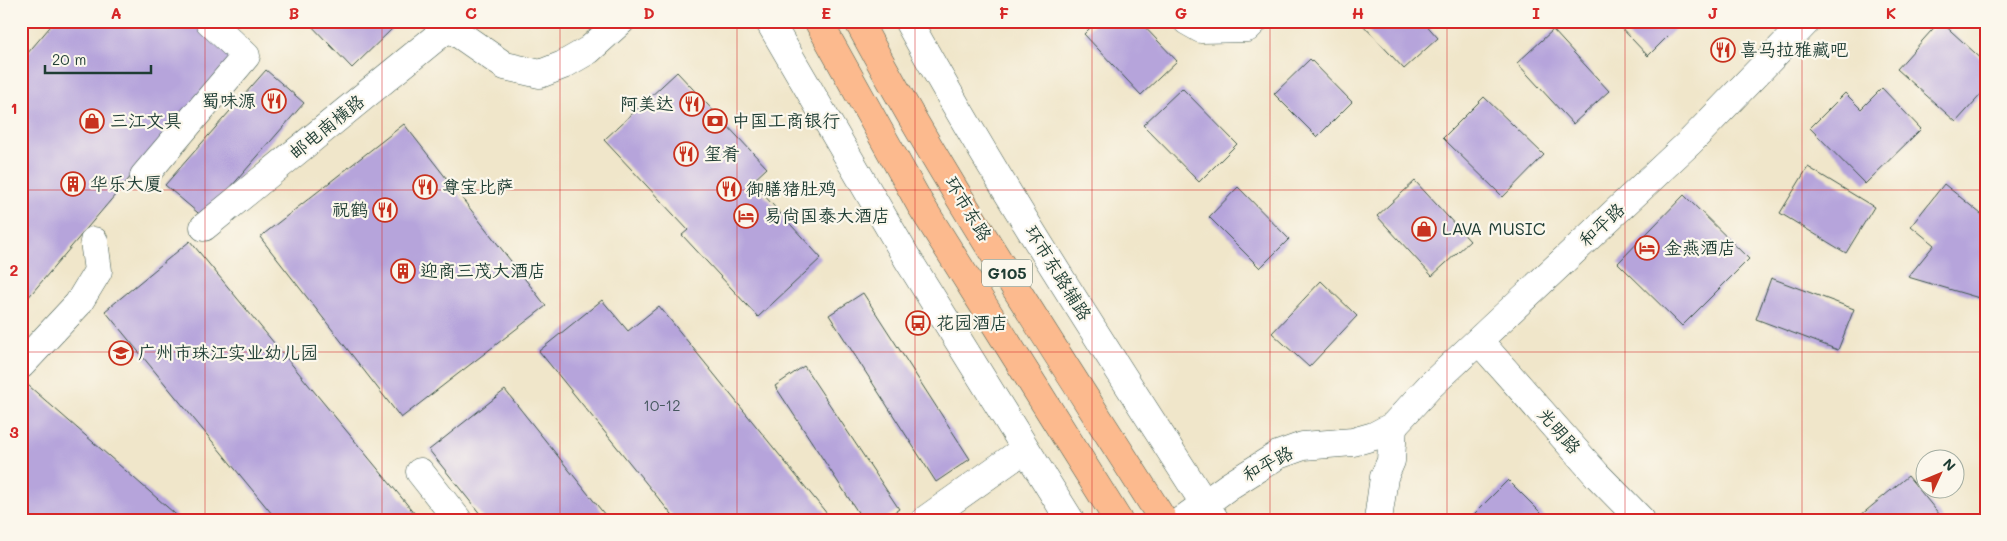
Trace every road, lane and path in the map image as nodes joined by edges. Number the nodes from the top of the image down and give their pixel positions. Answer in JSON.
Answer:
{"nodes":[{"id":1,"x":208,"y":21,"type":"edge"},
{"id":2,"x":620,"y":21,"type":"edge"},
{"id":3,"x":769,"y":21,"type":"edge"},
{"id":4,"x":818,"y":21,"type":"edge"},
{"id":5,"x":858,"y":21,"type":"edge"},
{"id":6,"x":908,"y":21,"type":"edge"},
{"id":7,"x":1187,"y":21,"type":"edge"},
{"id":8,"x":1254,"y":21,"type":"edge"},
{"id":9,"x":1808,"y":21,"type":"edge"},
{"id":10,"x":448,"y":24,"type":"edge"},
{"id":11,"x":144,"y":176,"type":"dead end"},
{"id":12,"x":204,"y":227,"type":"dead end"},
{"id":13,"x":94,"y":241,"type":"dead end"},
{"id":14,"x":1479,"y":341,"type":"junction"},
{"id":15,"x":21,"y":365,"type":"edge"},
{"id":16,"x":1392,"y":426,"type":"junction"},
{"id":17,"x":1025,"y":449,"type":"junction"},
{"id":18,"x":420,"y":472,"type":"dead end"},
{"id":19,"x":1210,"y":512,"type":"edge"},
{"id":20,"x":458,"y":520,"type":"edge"},
{"id":21,"x":925,"y":520,"type":"edge"},
{"id":22,"x":1070,"y":520,"type":"edge"},
{"id":23,"x":1118,"y":520,"type":"edge"},
{"id":24,"x":1163,"y":520,"type":"edge"},
{"id":25,"x":1182,"y":520,"type":"edge"},
{"id":26,"x":1378,"y":520,"type":"edge"},
{"id":27,"x":1641,"y":520,"type":"edge"}],
"edges":[{"from":1,"to":11,"type":"street"},
{"from":2,"to":10,"type":"street"},
{"from":3,"to":17,"type":"street"},
{"from":4,"to":23,"type":"highway","name":"环市东路","number":"G105"},
{"from":5,"to":24,"type":"highway","name":"环市东路","number":"G105"},
{"from":6,"to":19,"type":"street","name":"环市东路辅路"},
{"from":7,"to":8,"type":"street"},
{"from":9,"to":14,"type":"street","name":"和平路"},
{"from":10,"to":12,"type":"street","name":"邮电南横路"},
{"from":13,"to":15,"type":"street"},
{"from":14,"to":16,"type":"street","name":"和平路"},
{"from":14,"to":27,"type":"street","name":"光明路"},
{"from":16,"to":19,"type":"street","name":"和平路"},
{"from":16,"to":26,"type":"street"},
{"from":17,"to":21,"type":"street"},
{"from":17,"to":22,"type":"street"},
{"from":18,"to":20,"type":"street"},
{"from":19,"to":25,"type":"street","name":"和平路"}]}
